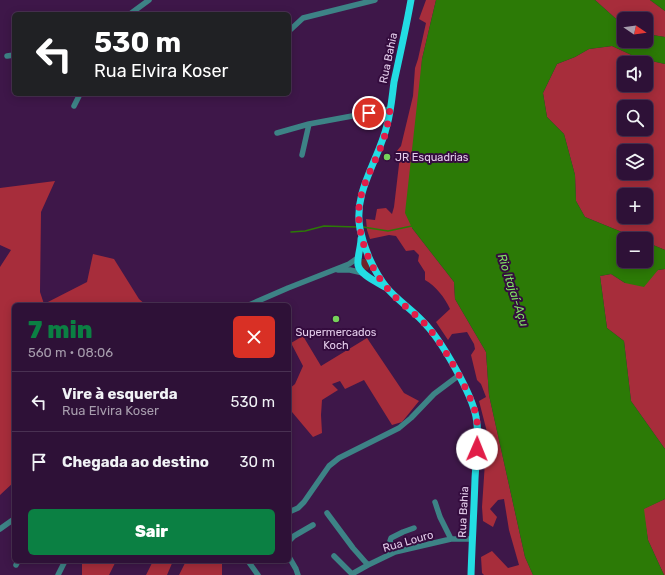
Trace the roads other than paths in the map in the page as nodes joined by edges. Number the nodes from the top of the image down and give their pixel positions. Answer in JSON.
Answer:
{"nodes":[{"id":1,"x":149,"y":0,"type":"edge"},
{"id":2,"x":375,"y":0,"type":"edge"},
{"id":3,"x":411,"y":0,"type":"edge"},
{"id":4,"x":133,"y":12,"type":"edge"},
{"id":5,"x":291,"y":29,"type":"edge"},
{"id":6,"x":12,"y":55,"type":"edge"},
{"id":7,"x":7,"y":56,"type":"dead end"},
{"id":8,"x":79,"y":96,"type":"edge"},
{"id":9,"x":74,"y":106,"type":"dead end"},
{"id":10,"x":390,"y":108,"type":"junction"},
{"id":11,"x":309,"y":124,"type":"junction"},
{"id":12,"x":277,"y":133,"type":"dead end"},
{"id":13,"x":302,"y":155,"type":"dead end"},
{"id":14,"x":361,"y":232,"type":"junction"},
{"id":15,"x":369,"y":256,"type":"junction"},
{"id":16,"x":359,"y":257,"type":"junction"},
{"id":17,"x":374,"y":267,"type":"junction"},
{"id":18,"x":334,"y":270,"type":"junction"},
{"id":19,"x":363,"y":272,"type":"junction"},
{"id":20,"x":387,"y":288,"type":"junction"},
{"id":21,"x":254,"y":303,"type":"edge"},
{"id":22,"x":458,"y":376,"type":"junction"},
{"id":23,"x":435,"y":502,"type":"dead end"},
{"id":24,"x":291,"y":511,"type":"edge"},
{"id":25,"x":327,"y":513,"type":"dead end"},
{"id":26,"x":12,"y":523,"type":"edge"},
{"id":27,"x":313,"y":526,"type":"dead end"},
{"id":28,"x":414,"y":528,"type":"dead end"},
{"id":29,"x":0,"y":529,"type":"edge"},
{"id":30,"x":472,"y":538,"type":"junction"},
{"id":31,"x":291,"y":539,"type":"edge"},
{"id":32,"x":452,"y":539,"type":"junction"},
{"id":33,"x":395,"y":552,"type":"junction"},
{"id":34,"x":334,"y":556,"type":"dead end"},
{"id":35,"x":291,"y":560,"type":"edge"},
{"id":36,"x":64,"y":563,"type":"edge"},
{"id":37,"x":249,"y":563,"type":"edge"},
{"id":38,"x":368,"y":565,"type":"junction"},
{"id":39,"x":352,"y":574,"type":"edge"},
{"id":40,"x":58,"y":575,"type":"edge"},
{"id":41,"x":258,"y":575,"type":"edge"},
{"id":42,"x":298,"y":575,"type":"edge"},
{"id":43,"x":471,"y":575,"type":"edge"}],
"edges":[{"from":1,"to":4,"type":"street"},
{"from":2,"to":5,"type":"street"},
{"from":3,"to":10,"type":"main road","name":"Rua Bahia"},
{"from":6,"to":7,"type":"street"},
{"from":8,"to":9,"type":"street"},
{"from":10,"to":11,"type":"street"},
{"from":10,"to":14,"type":"main road","name":"Rua Bahia"},
{"from":11,"to":12,"type":"street"},
{"from":11,"to":13,"type":"street"},
{"from":14,"to":15,"type":"main road","name":"Rua Bahia"},
{"from":14,"to":16,"type":"main road","name":"Rua Bahia"},
{"from":15,"to":16,"type":"main road"},
{"from":15,"to":17,"type":"main road","name":"Rua Bahia"},
{"from":16,"to":18,"type":"street"},
{"from":16,"to":19,"type":"main road","name":"Rua Bahia"},
{"from":17,"to":19,"type":"main road"},
{"from":17,"to":20,"type":"main road","name":"Rua Bahia"},
{"from":18,"to":19,"type":"street"},
{"from":18,"to":21,"type":"street"},
{"from":19,"to":20,"type":"main road","name":"Rua Bahia"},
{"from":20,"to":22,"type":"main road","name":"Rua Bahia"},
{"from":22,"to":24,"type":"street"},
{"from":22,"to":30,"type":"main road","name":"Rua Bahia"},
{"from":23,"to":32,"type":"street"},
{"from":25,"to":38,"type":"street"},
{"from":26,"to":29,"type":"street"},
{"from":27,"to":31,"type":"street"},
{"from":28,"to":33,"type":"street"},
{"from":30,"to":32,"type":"street","name":"Rua Louro"},
{"from":30,"to":43,"type":"main road","name":"Rua Bahia"},
{"from":32,"to":33,"type":"street","name":"Rua Louro"},
{"from":33,"to":38,"type":"street","name":"Rua Louro"},
{"from":34,"to":39,"type":"street"},
{"from":35,"to":42,"type":"street"},
{"from":36,"to":40,"type":"street"},
{"from":37,"to":41,"type":"street"},
{"from":38,"to":39,"type":"street","name":"Rua Louro"}]}
